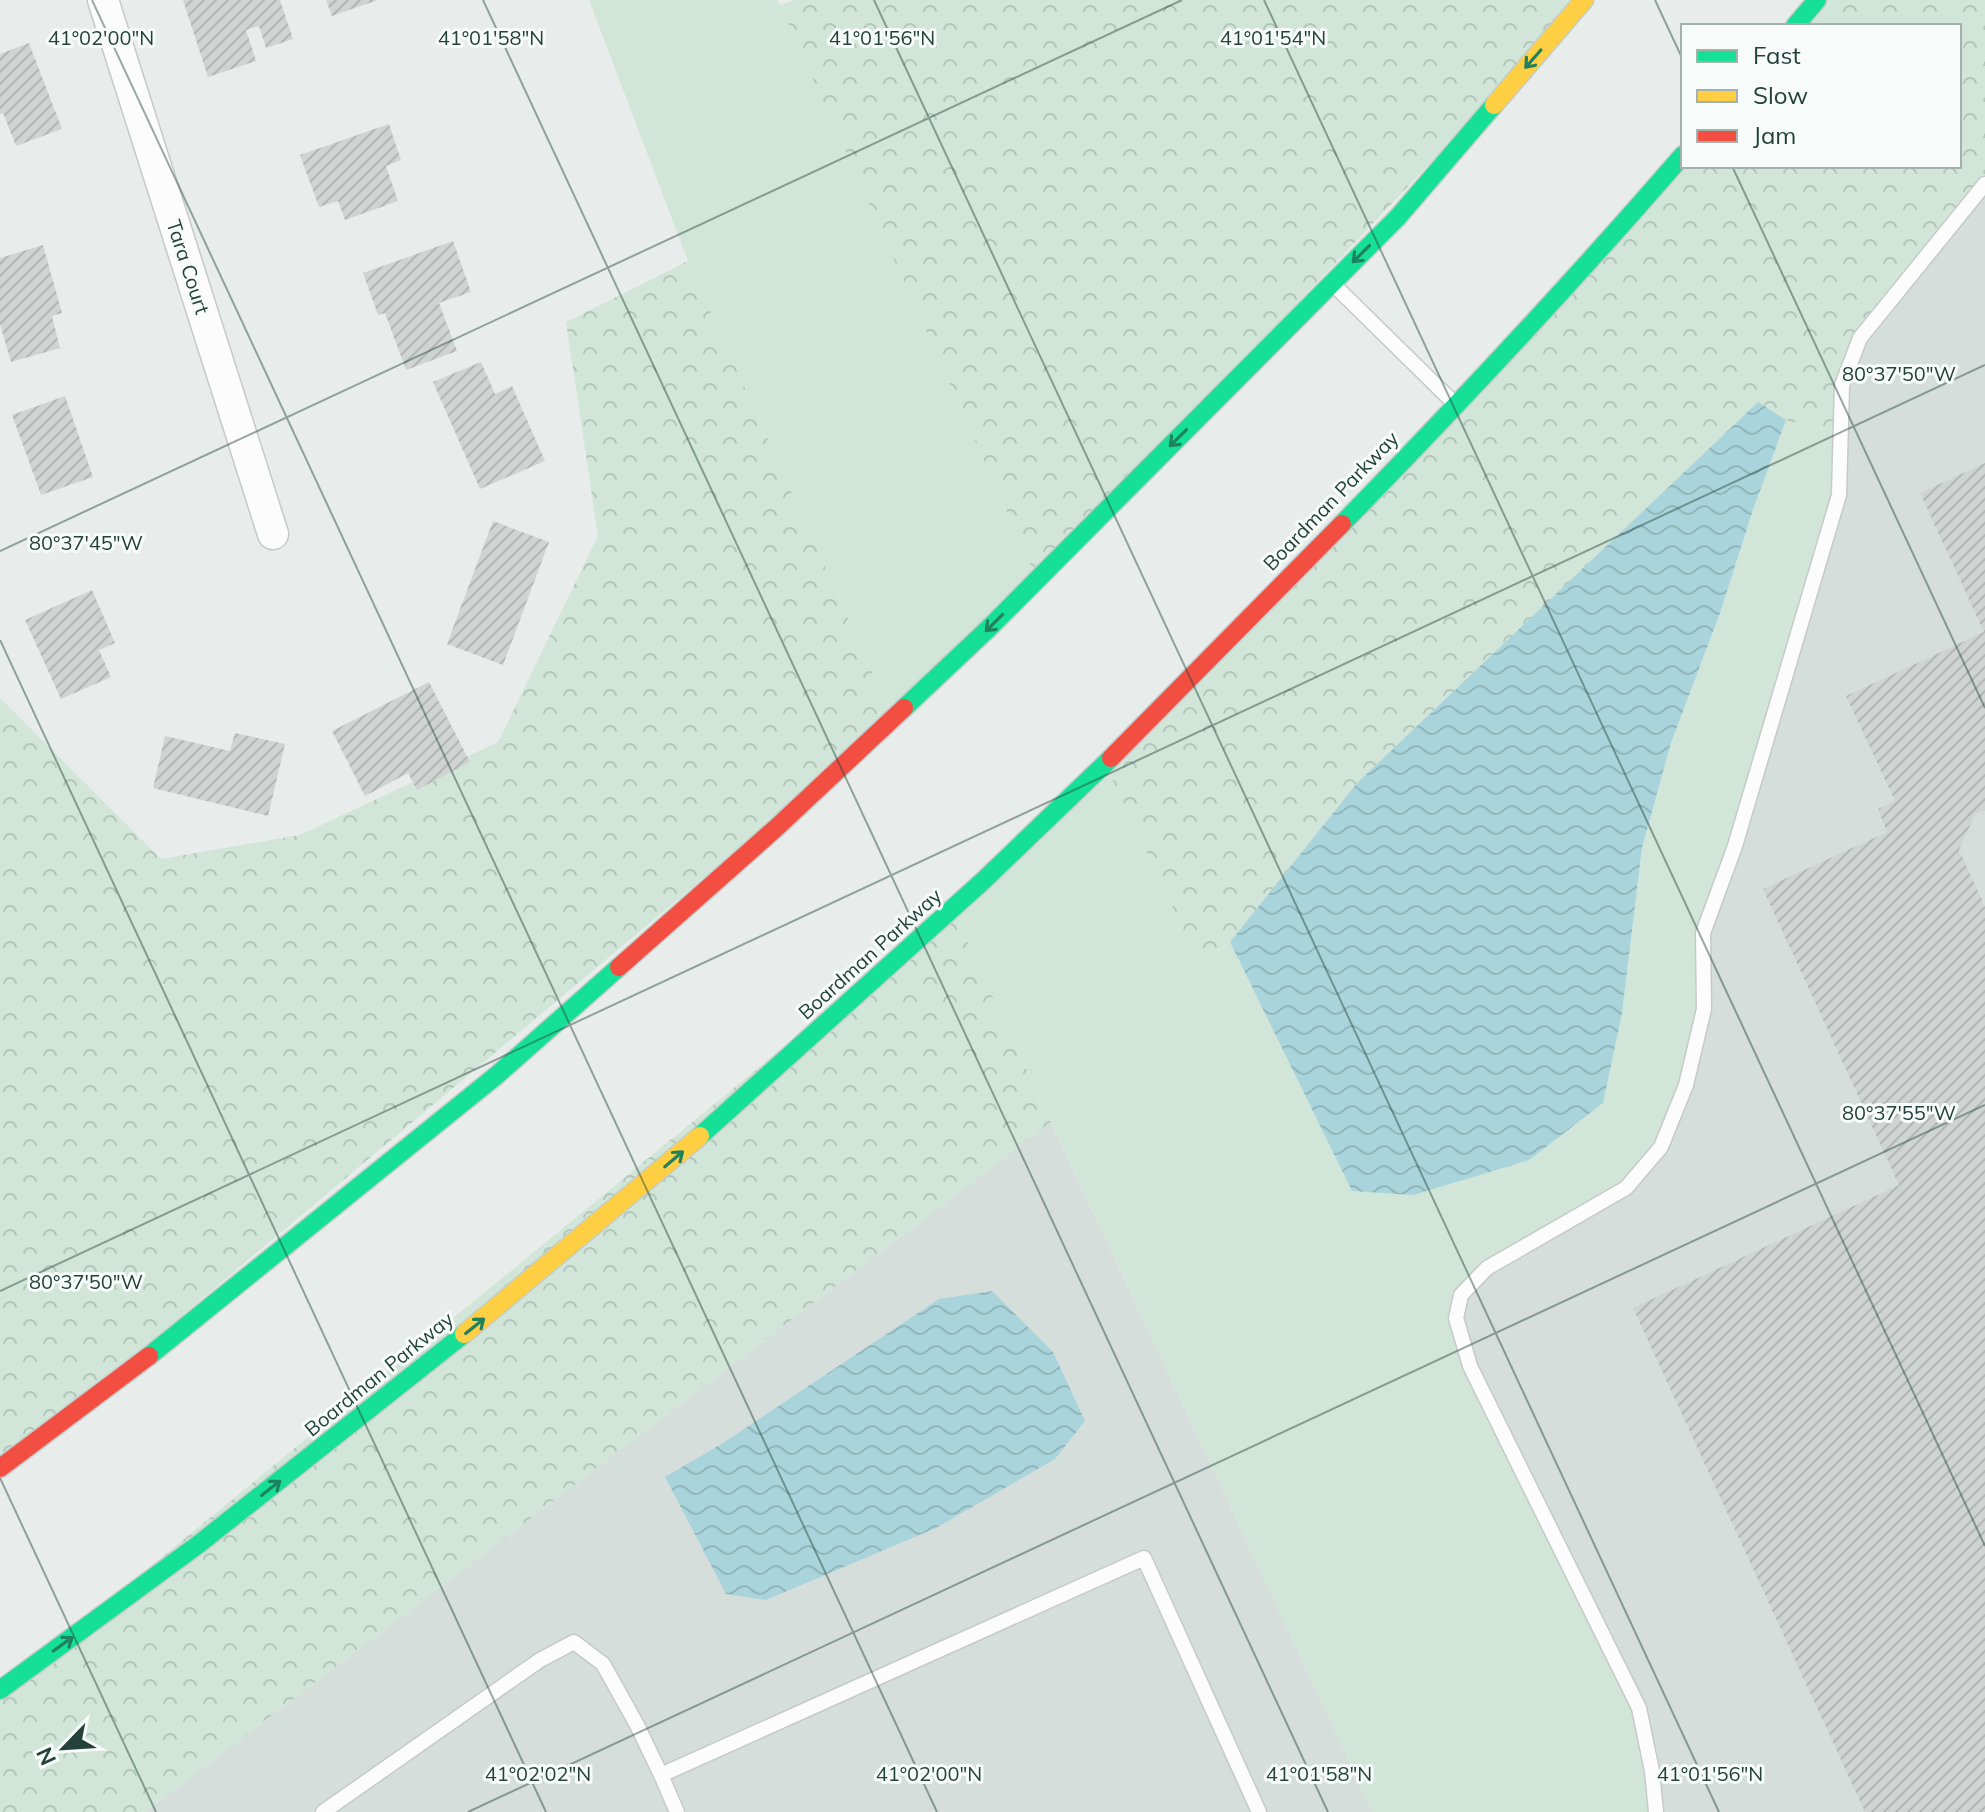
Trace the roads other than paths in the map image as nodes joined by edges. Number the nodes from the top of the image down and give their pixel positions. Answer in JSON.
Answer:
{"nodes":[{"id":1,"x":103,"y":0,"type":"edge"},
{"id":2,"x":1584,"y":0,"type":"edge"},
{"id":3,"x":1817,"y":0,"type":"edge"},
{"id":4,"x":1797,"y":24,"type":"edge"},
{"id":5,"x":1681,"y":157,"type":"edge"},
{"id":6,"x":1985,"y":184,"type":"edge"},
{"id":7,"x":1332,"y":283,"type":"junction"},
{"id":8,"x":1457,"y":406,"type":"junction"},
{"id":9,"x":273,"y":534,"type":"dead end"},
{"id":10,"x":0,"y":1468,"type":"edge"},
{"id":11,"x":0,"y":1690,"type":"edge"},
{"id":12,"x":661,"y":1775,"type":"junction"},
{"id":13,"x":323,"y":1812,"type":"edge"},
{"id":14,"x":677,"y":1812,"type":"edge"},
{"id":15,"x":1259,"y":1812,"type":"edge"},
{"id":16,"x":1656,"y":1812,"type":"edge"}],
"edges":[{"from":1,"to":9,"type":"street","name":"Tara Court"},
{"from":2,"to":7,"type":"highway","one_way":true},
{"from":3,"to":4,"type":"highway"},
{"from":5,"to":8,"type":"highway","name":"Boardman Parkway"},
{"from":6,"to":16,"type":"lane"},
{"from":7,"to":8,"type":"lane"},
{"from":7,"to":10,"type":"highway","one_way":true},
{"from":11,"to":8,"type":"highway","name":"Boardman Parkway","one_way":true},
{"from":12,"to":13,"type":"lane"},
{"from":12,"to":14,"type":"lane"},
{"from":12,"to":15,"type":"lane"}]}
